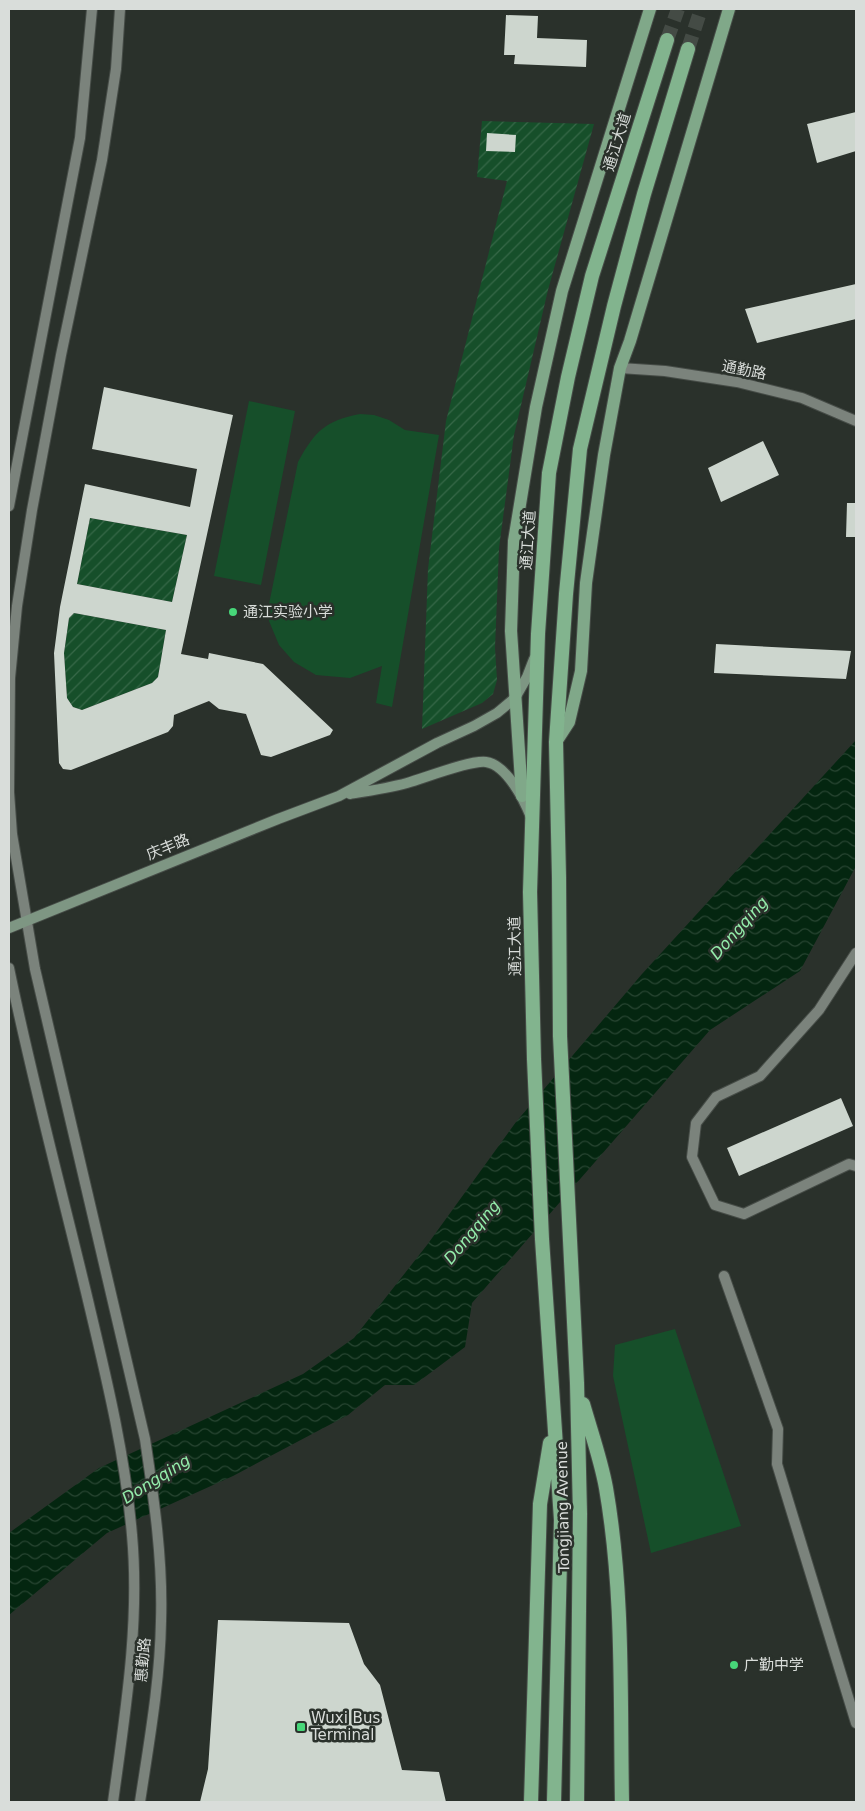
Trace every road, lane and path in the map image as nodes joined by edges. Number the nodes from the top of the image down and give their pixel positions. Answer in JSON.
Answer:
{"nodes":[{"id":1,"x":92,"y":9,"type":"edge"},
{"id":2,"x":120,"y":9,"type":"edge"},
{"id":3,"x":650,"y":9,"type":"edge"},
{"id":4,"x":729,"y":9,"type":"edge"},
{"id":5,"x":667,"y":40,"type":"tunnel mouth"},
{"id":6,"x":688,"y":49,"type":"tunnel mouth"},
{"id":7,"x":620,"y":368,"type":"junction"},
{"id":8,"x":856,"y":422,"type":"edge"},
{"id":9,"x":9,"y":506,"type":"edge"},
{"id":10,"x":537,"y":650,"type":"junction"},
{"id":11,"x":515,"y":698,"type":"junction"},
{"id":12,"x":556,"y":742,"type":"junction"},
{"id":13,"x":339,"y":796,"type":"junction"},
{"id":14,"x":522,"y":796,"type":"junction"},
{"id":15,"x":532,"y":820,"type":"junction"},
{"id":16,"x":27,"y":921,"type":"junction"},
{"id":17,"x":9,"y":928,"type":"edge"},
{"id":18,"x":856,"y":953,"type":"edge"},
{"id":19,"x":9,"y":968,"type":"edge"},
{"id":20,"x":856,"y":1166,"type":"edge"},
{"id":21,"x":542,"y":1239,"type":"joint"},
{"id":22,"x":724,"y":1276,"type":"dead end"},
{"id":23,"x":577,"y":1382,"type":"junction"},
{"id":24,"x":554,"y":1418,"type":"junction"},
{"id":25,"x":856,"y":1723,"type":"edge"},
{"id":26,"x":113,"y":1802,"type":"edge"},
{"id":27,"x":140,"y":1802,"type":"edge"},
{"id":28,"x":531,"y":1802,"type":"edge"},
{"id":29,"x":554,"y":1802,"type":"edge"},
{"id":30,"x":577,"y":1802,"type":"edge"},
{"id":31,"x":622,"y":1802,"type":"edge"}],
"edges":[{"from":1,"to":9,"type":"street"},
{"from":2,"to":16,"type":"street","name":"惠勤路"},
{"from":3,"to":11,"type":"main road"},
{"from":4,"to":7,"type":"main road"},
{"from":5,"to":10,"type":"highway","name":"通江大道"},
{"from":6,"to":12,"type":"highway"},
{"from":7,"to":8,"type":"street","name":"通勤路"},
{"from":7,"to":12,"type":"main road"},
{"from":10,"to":11,"type":"main road"},
{"from":10,"to":15,"type":"highway","name":"通江大道"},
{"from":11,"to":13,"type":"main road"},
{"from":11,"to":14,"type":"main road"},
{"from":12,"to":23,"type":"highway","name":"Tongjiang Avenue"},
{"from":13,"to":14,"type":"main road"},
{"from":13,"to":16,"type":"main road","name":"庆丰路"},
{"from":14,"to":15,"type":"main road"},
{"from":15,"to":21,"type":"highway","name":"通江大道"},
{"from":16,"to":17,"type":"main road","name":"庆丰路"},
{"from":16,"to":27,"type":"street","name":"惠勤路"},
{"from":18,"to":20,"type":"street"},
{"from":19,"to":26,"type":"street","name":"惠勤路"},
{"from":21,"to":24,"type":"highway","name":"Tongjiang Avenue"},
{"from":22,"to":25,"type":"street"},
{"from":23,"to":30,"type":"highway","name":"Tongjiang Avenue"},
{"from":23,"to":31,"type":"highway"},
{"from":24,"to":28,"type":"highway"},
{"from":24,"to":29,"type":"highway","name":"Tongjiang Avenue"}]}
